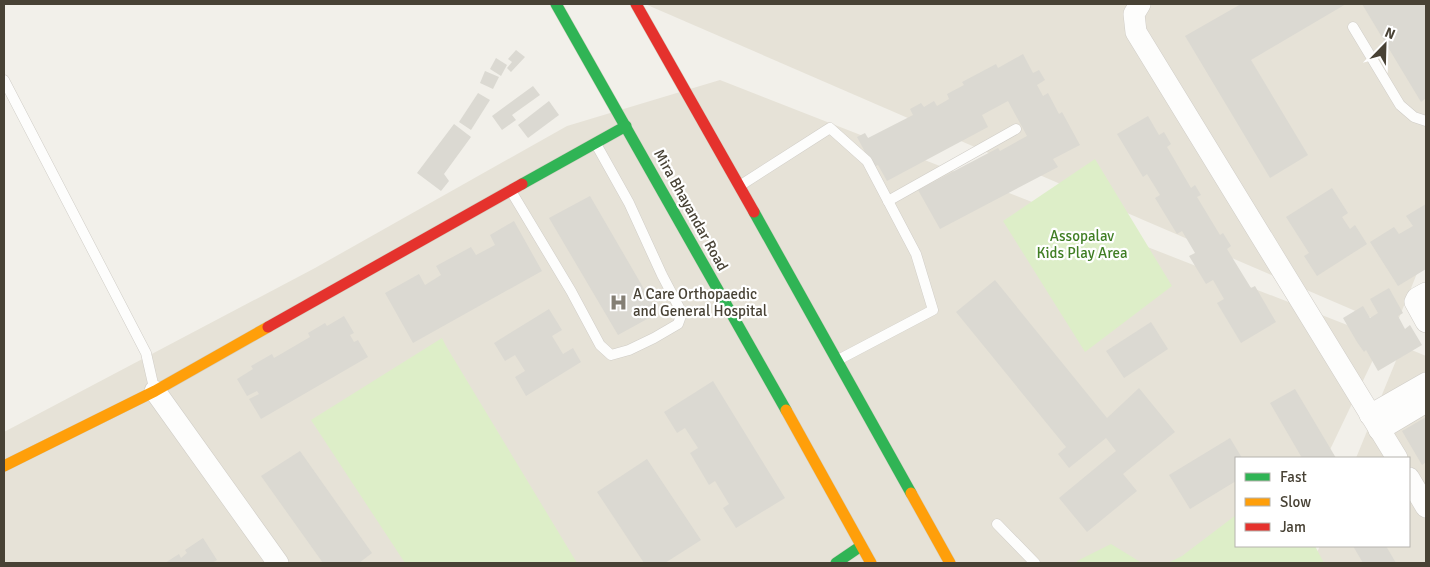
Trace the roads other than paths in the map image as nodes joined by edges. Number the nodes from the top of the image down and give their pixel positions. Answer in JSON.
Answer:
{"nodes":[{"id":1,"x":556,"y":4,"type":"edge"},
{"id":2,"x":626,"y":4,"type":"edge"},
{"id":3,"x":636,"y":4,"type":"edge"},
{"id":4,"x":1140,"y":4,"type":"edge"},
{"id":5,"x":1353,"y":27,"type":"dead end"},
{"id":6,"x":586,"y":36,"type":"dead end"},
{"id":7,"x":655,"y":36,"type":"junction"},
{"id":8,"x":595,"y":72,"type":"junction"},
{"id":9,"x":4,"y":80,"type":"edge"},
{"id":10,"x":1426,"y":121,"type":"edge"},
{"id":11,"x":626,"y":126,"type":"junction"},
{"id":12,"x":1016,"y":129,"type":"dead end"},
{"id":13,"x":596,"y":143,"type":"junction"},
{"id":14,"x":740,"y":185,"type":"junction"},
{"id":15,"x":511,"y":191,"type":"junction"},
{"id":16,"x":888,"y":201,"type":"junction"},
{"id":17,"x":1426,"y":293,"type":"edge"},
{"id":18,"x":1426,"y":322,"type":"edge"},
{"id":19,"x":838,"y":360,"type":"junction"},
{"id":20,"x":1426,"y":383,"type":"edge"},
{"id":21,"x":155,"y":391,"type":"junction"},
{"id":22,"x":1426,"y":402,"type":"edge"},
{"id":23,"x":1375,"y":422,"type":"junction"},
{"id":24,"x":1396,"y":457,"type":"edge"},
{"id":25,"x":4,"y":466,"type":"edge"},
{"id":26,"x":1410,"y":480,"type":"edge"},
{"id":27,"x":1426,"y":507,"type":"edge"},
{"id":28,"x":997,"y":524,"type":"dead end"},
{"id":29,"x":861,"y":546,"type":"junction"},
{"id":30,"x":278,"y":563,"type":"edge"},
{"id":31,"x":836,"y":563,"type":"edge"},
{"id":32,"x":871,"y":563,"type":"edge"},
{"id":33,"x":950,"y":563,"type":"edge"},
{"id":34,"x":1035,"y":563,"type":"edge"}],
"edges":[{"from":1,"to":8,"type":"main road","name":"Mira Bhayandar Road"},
{"from":2,"to":7,"type":"main road"},
{"from":3,"to":7,"type":"main road"},
{"from":4,"to":23,"type":"street"},
{"from":5,"to":10,"type":"lane"},
{"from":6,"to":8,"type":"main road"},
{"from":7,"to":14,"type":"main road"},
{"from":8,"to":11,"type":"main road","name":"Mira Bhayandar Road"},
{"from":9,"to":21,"type":"lane"},
{"from":11,"to":13,"type":"main road"},
{"from":11,"to":29,"type":"main road","name":"Mira Bhayandar Road"},
{"from":12,"to":16,"type":"lane"},
{"from":13,"to":15,"type":"main road"},
{"from":13,"to":15,"type":"lane"},
{"from":14,"to":16,"type":"lane"},
{"from":14,"to":19,"type":"main road"},
{"from":15,"to":21,"type":"main road"},
{"from":16,"to":19,"type":"lane"},
{"from":17,"to":18,"type":"street"},
{"from":19,"to":33,"type":"main road"},
{"from":20,"to":23,"type":"street"},
{"from":21,"to":25,"type":"main road"},
{"from":21,"to":30,"type":"street"},
{"from":22,"to":23,"type":"street"},
{"from":23,"to":24,"type":"street"},
{"from":26,"to":27,"type":"street"},
{"from":28,"to":34,"type":"lane"},
{"from":29,"to":31,"type":"main road"},
{"from":29,"to":32,"type":"main road","name":"Mira Bhayandar Road"}]}
